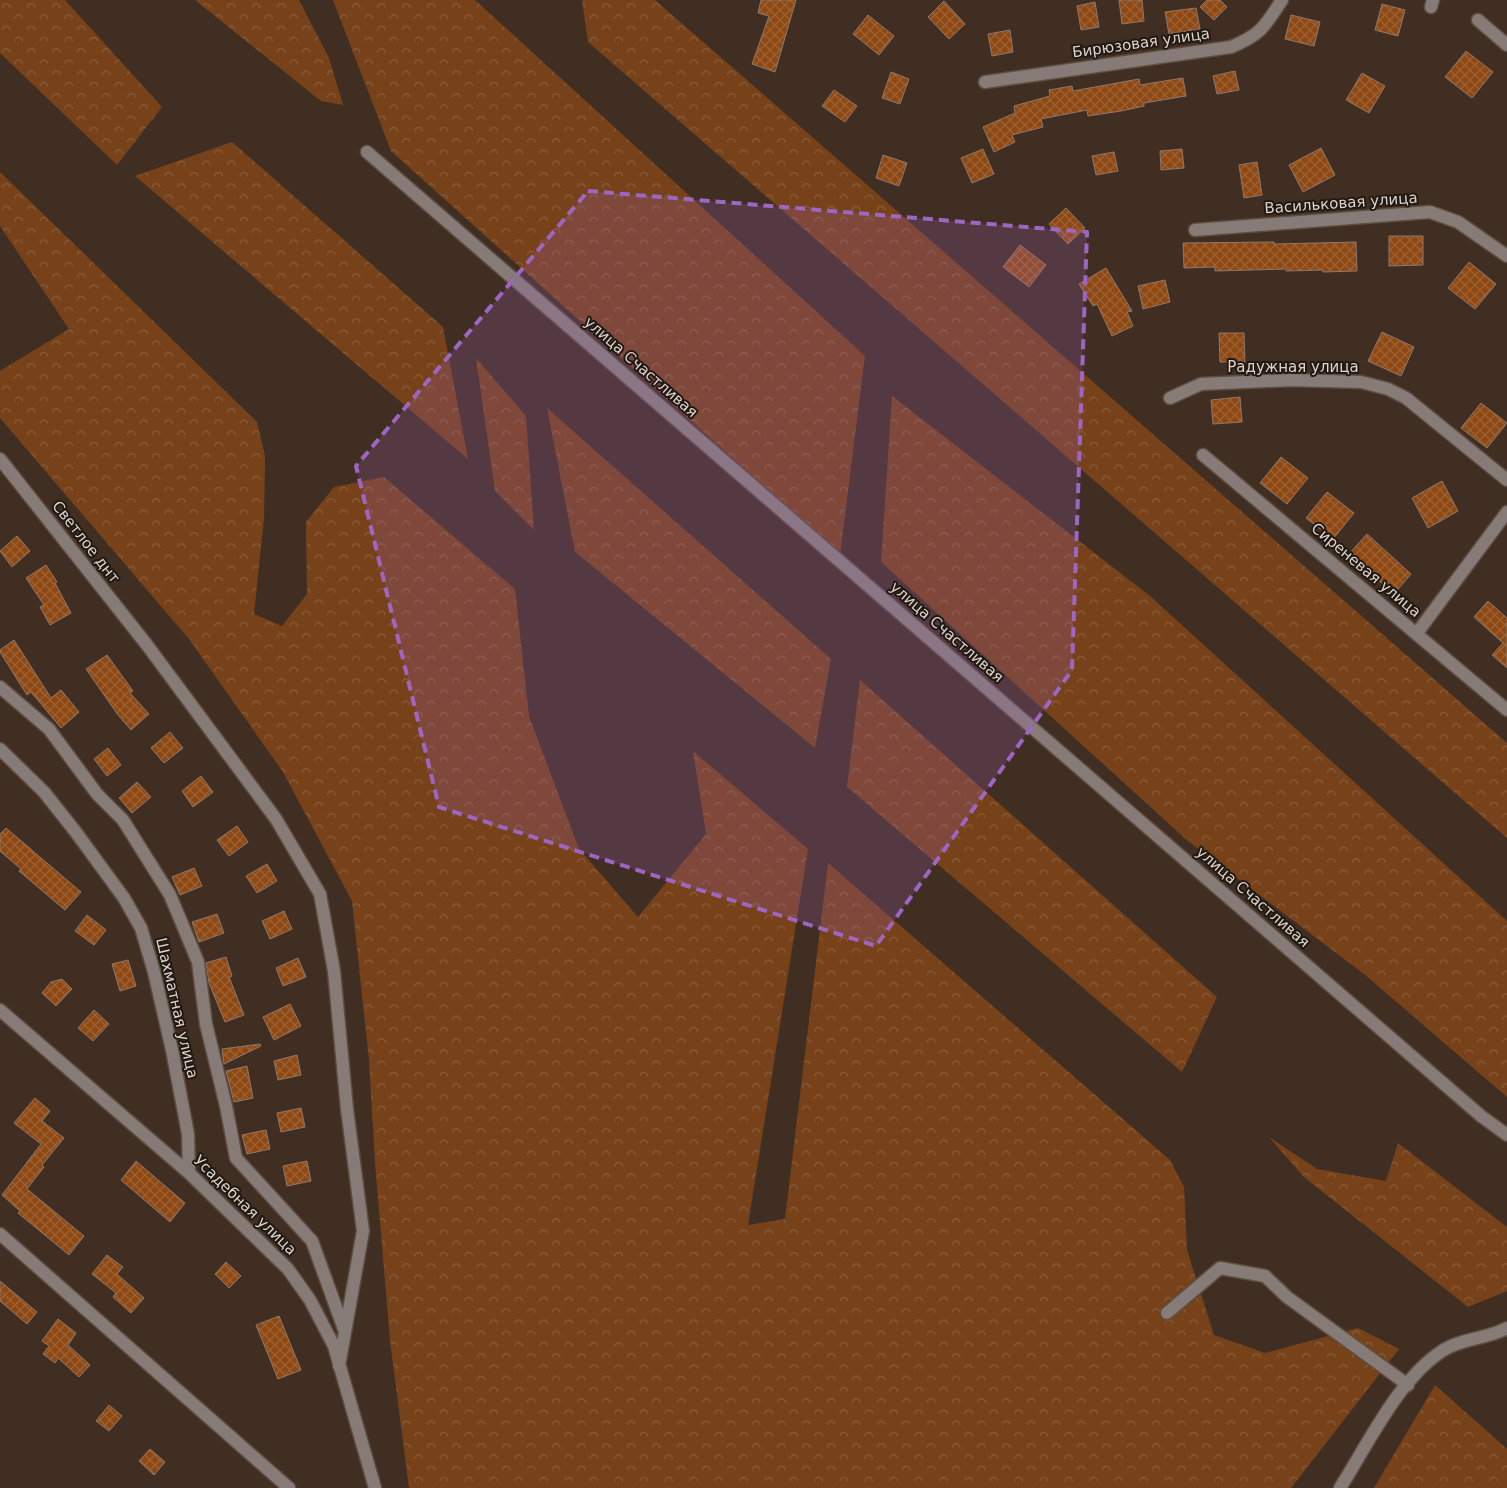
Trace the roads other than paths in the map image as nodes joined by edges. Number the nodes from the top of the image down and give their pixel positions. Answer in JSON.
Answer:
{"nodes":[{"id":1,"x":1282,"y":0,"type":"edge"},
{"id":2,"x":1478,"y":20,"type":"dead end"},
{"id":3,"x":1507,"y":45,"type":"edge"},
{"id":4,"x":985,"y":82,"type":"dead end"},
{"id":5,"x":367,"y":152,"type":"dead end"},
{"id":6,"x":1194,"y":230,"type":"dead end"},
{"id":7,"x":1507,"y":256,"type":"edge"},
{"id":8,"x":1170,"y":398,"type":"dead end"},
{"id":9,"x":1203,"y":455,"type":"dead end"},
{"id":10,"x":0,"y":459,"type":"edge"},
{"id":11,"x":1507,"y":480,"type":"edge"},
{"id":12,"x":1507,"y":512,"type":"edge"},
{"id":13,"x":1417,"y":633,"type":"junction"},
{"id":14,"x":0,"y":687,"type":"edge"},
{"id":15,"x":1507,"y":710,"type":"edge"},
{"id":16,"x":0,"y":749,"type":"edge"},
{"id":17,"x":0,"y":1010,"type":"edge"},
{"id":18,"x":1507,"y":1135,"type":"edge"},
{"id":19,"x":189,"y":1173,"type":"junction"},
{"id":20,"x":0,"y":1234,"type":"edge"},
{"id":21,"x":1167,"y":1313,"type":"dead end"},
{"id":22,"x":1507,"y":1328,"type":"edge"},
{"id":23,"x":345,"y":1332,"type":"junction"},
{"id":24,"x":339,"y":1366,"type":"junction"},
{"id":25,"x":1408,"y":1384,"type":"junction"},
{"id":26,"x":290,"y":1488,"type":"edge"},
{"id":27,"x":375,"y":1488,"type":"edge"},
{"id":28,"x":1340,"y":1488,"type":"edge"}],
"edges":[{"from":1,"to":4,"type":"street","name":"Бирюзовая улица"},
{"from":2,"to":3,"type":"street"},
{"from":5,"to":18,"type":"street","name":"улица Счастливая"},
{"from":6,"to":7,"type":"street","name":"Васильковая улица"},
{"from":8,"to":11,"type":"street","name":"Радужная улица"},
{"from":9,"to":13,"type":"street","name":"Сиреневая улица"},
{"from":10,"to":23,"type":"street","name":"Светлое днт"},
{"from":12,"to":13,"type":"street"},
{"from":13,"to":15,"type":"street","name":"Сиреневая улица"},
{"from":14,"to":23,"type":"street"},
{"from":16,"to":19,"type":"street","name":"Шахматная улица"},
{"from":17,"to":19,"type":"street","name":"Усадебная улица"},
{"from":19,"to":24,"type":"street","name":"Усадебная улица"},
{"from":20,"to":26,"type":"street"},
{"from":21,"to":25,"type":"street"},
{"from":22,"to":25,"type":"street"},
{"from":23,"to":24,"type":"street","name":"Светлое днт"},
{"from":24,"to":27,"type":"street","name":"Усадебная улица"},
{"from":25,"to":28,"type":"street"}]}
